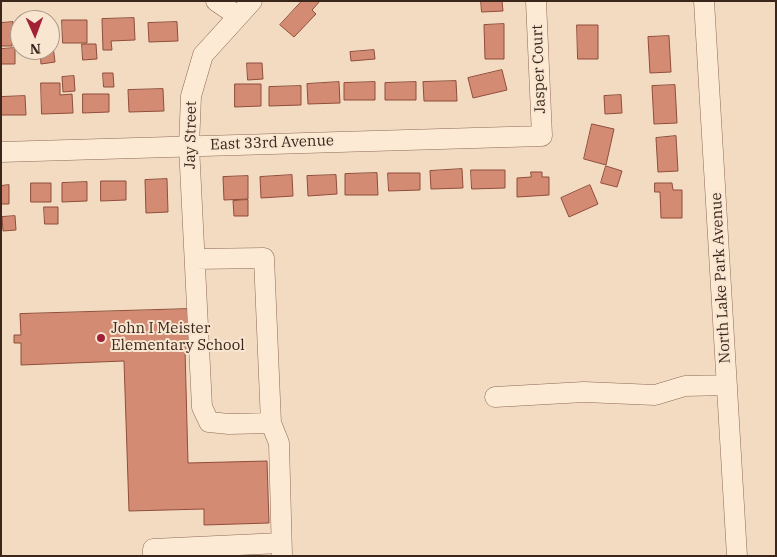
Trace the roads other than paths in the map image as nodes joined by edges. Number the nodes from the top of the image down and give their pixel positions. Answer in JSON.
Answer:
{"nodes":[{"id":1,"x":216,"y":1,"type":"edge"},
{"id":2,"x":252,"y":1,"type":"edge"},
{"id":3,"x":536,"y":1,"type":"edge"},
{"id":4,"x":704,"y":1,"type":"edge"},
{"id":5,"x":238,"y":16,"type":"junction"},
{"id":6,"x":542,"y":136,"type":"joint"},
{"id":7,"x":189,"y":146,"type":"junction"},
{"id":8,"x":1,"y":152,"type":"edge"},
{"id":9,"x":194,"y":260,"type":"junction"},
{"id":10,"x":727,"y":385,"type":"junction"},
{"id":11,"x":495,"y":397,"type":"dead end"},
{"id":12,"x":271,"y":423,"type":"junction"},
{"id":13,"x":282,"y":549,"type":"edge"},
{"id":14,"x":153,"y":556,"type":"edge"},
{"id":15,"x":737,"y":556,"type":"edge"}],
"edges":[{"from":1,"to":5,"type":"street"},
{"from":2,"to":5,"type":"street","name":"Jay Street"},
{"from":3,"to":6,"type":"street","name":"Jasper Court"},
{"from":4,"to":10,"type":"street","name":"North Lake Park Avenue"},
{"from":5,"to":7,"type":"street","name":"Jay Street"},
{"from":6,"to":7,"type":"street","name":"East 33rd Avenue"},
{"from":7,"to":8,"type":"street","name":"East 33rd Avenue"},
{"from":7,"to":9,"type":"street","name":"Jay Street"},
{"from":9,"to":12,"type":"street","name":"Jay Street"},
{"from":9,"to":12,"type":"street"},
{"from":10,"to":11,"type":"street"},
{"from":10,"to":15,"type":"street","name":"North Lake Park Avenue"},
{"from":12,"to":13,"type":"street"},
{"from":13,"to":14,"type":"street"}]}
